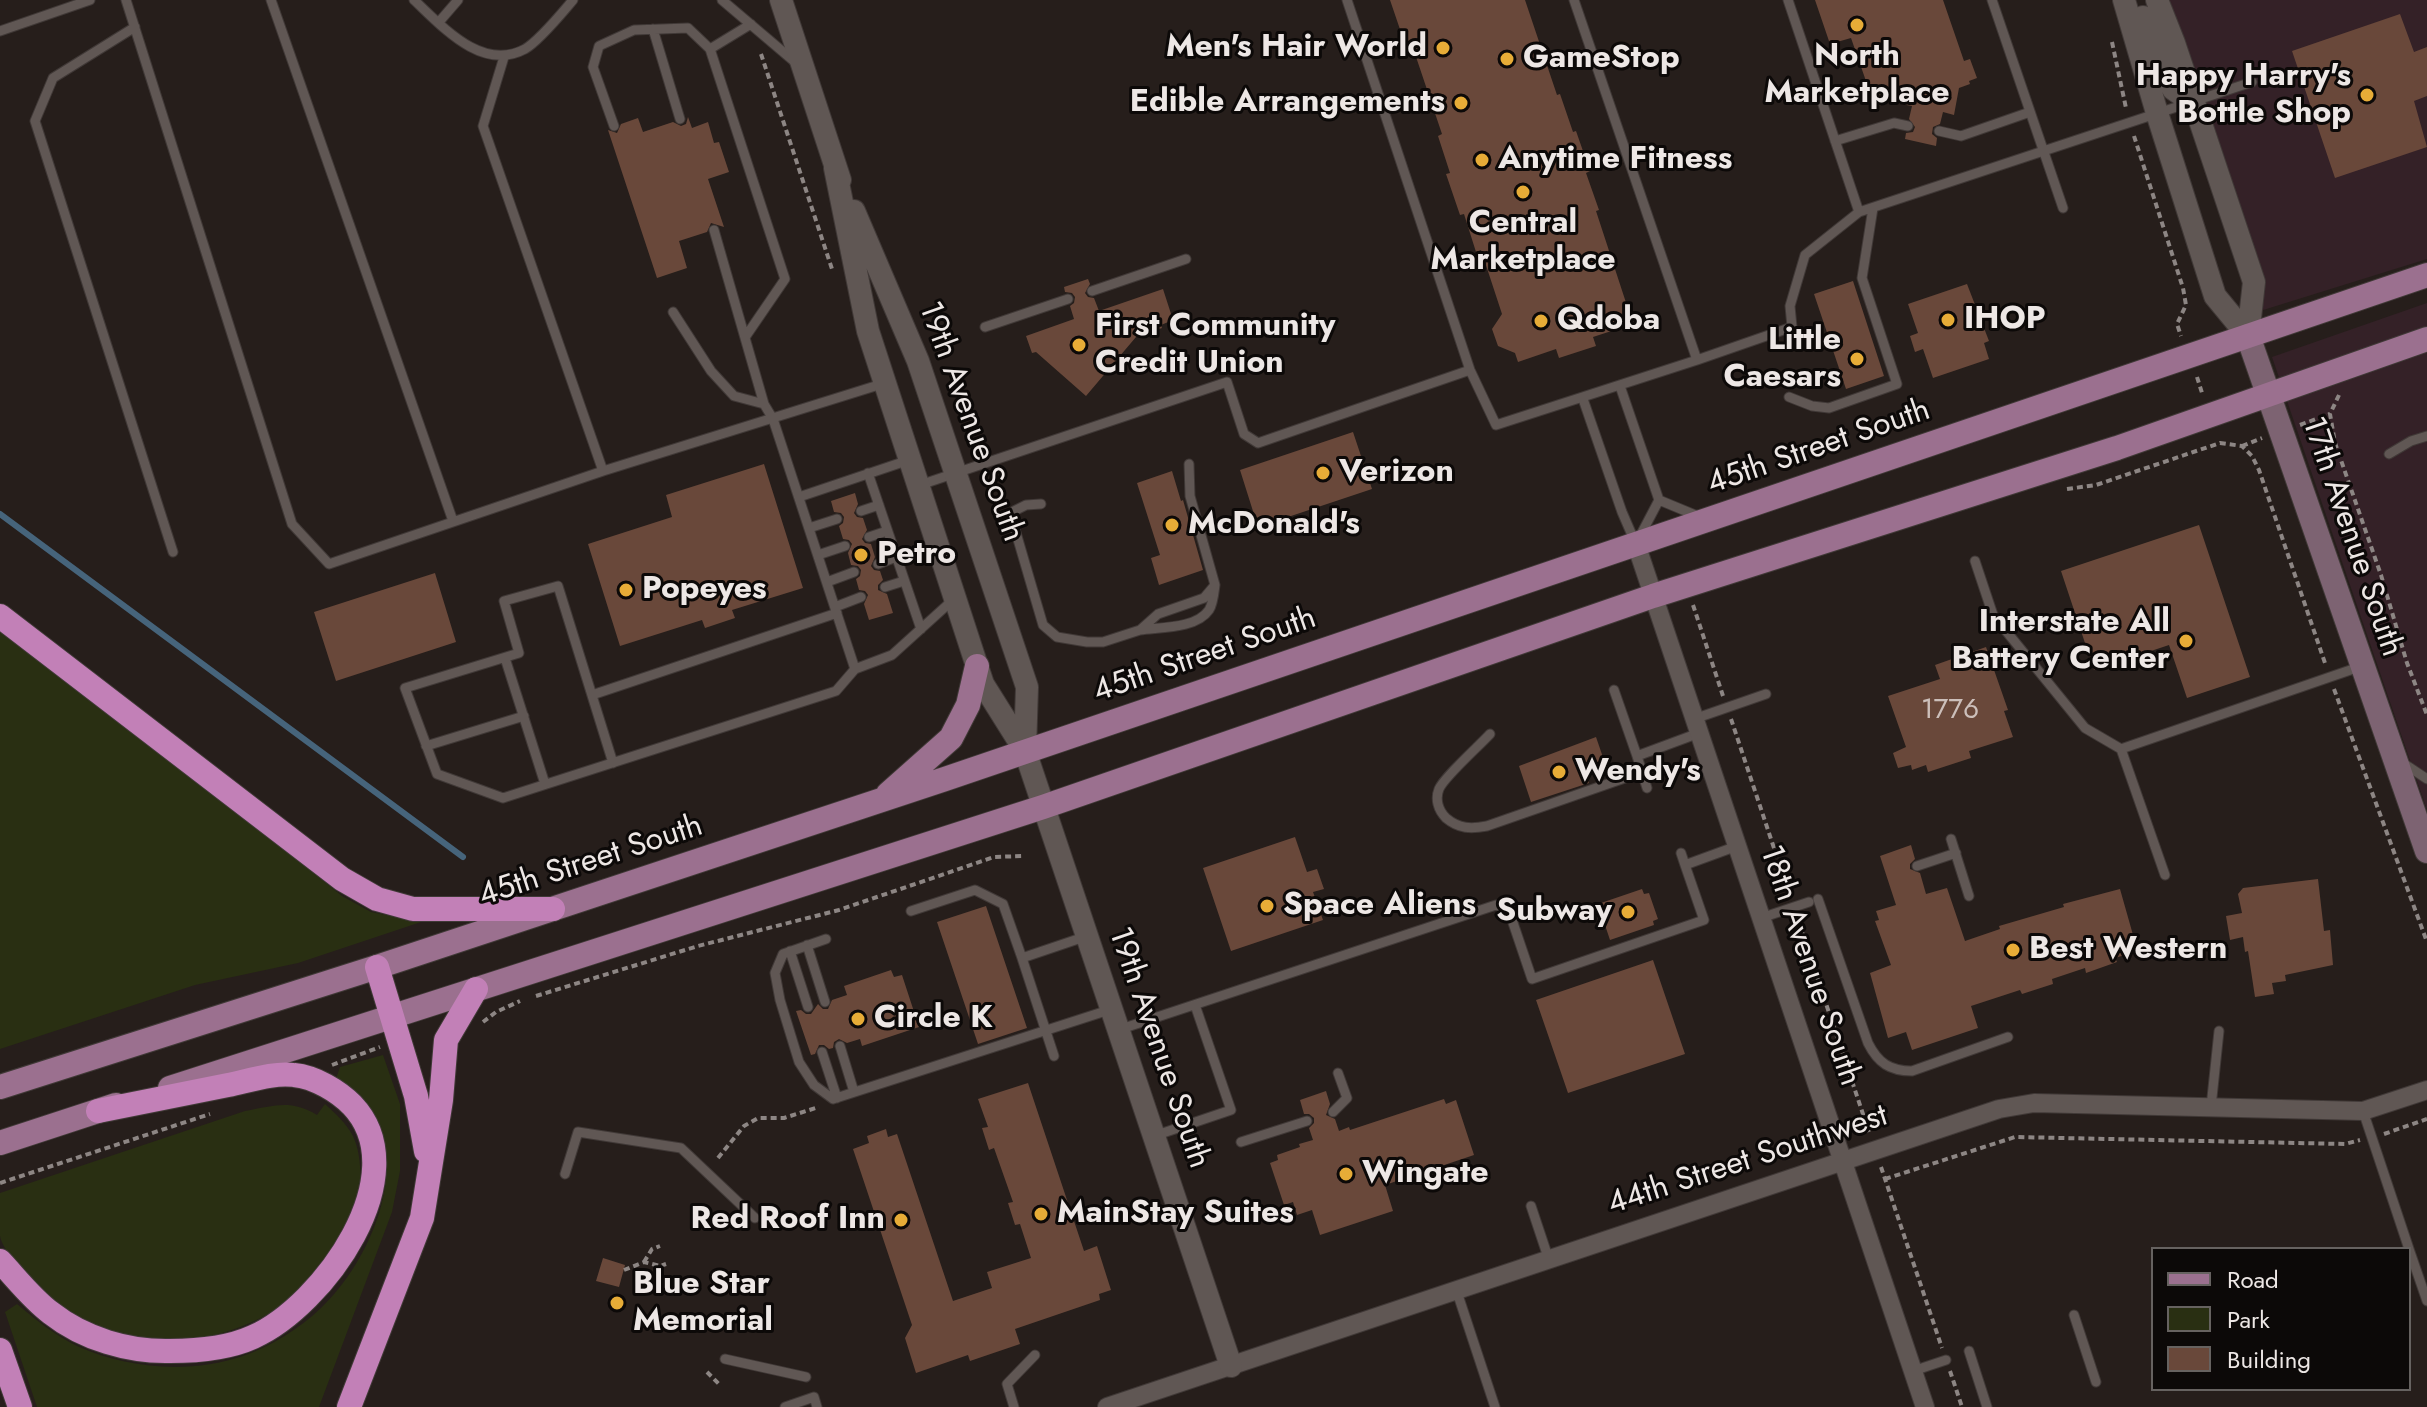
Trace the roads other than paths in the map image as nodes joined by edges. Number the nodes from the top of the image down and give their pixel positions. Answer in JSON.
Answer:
{"nodes":[{"id":1,"x":90,"y":0,"type":"edge"},
{"id":2,"x":126,"y":0,"type":"edge"},
{"id":3,"x":271,"y":0,"type":"edge"},
{"id":4,"x":414,"y":0,"type":"edge"},
{"id":5,"x":458,"y":0,"type":"edge"},
{"id":6,"x":573,"y":0,"type":"edge"},
{"id":7,"x":722,"y":0,"type":"edge"},
{"id":8,"x":781,"y":0,"type":"edge"},
{"id":9,"x":1347,"y":0,"type":"edge"},
{"id":10,"x":1574,"y":0,"type":"edge"},
{"id":11,"x":1788,"y":0,"type":"edge"},
{"id":12,"x":1992,"y":0,"type":"edge"},
{"id":13,"x":2124,"y":0,"type":"edge"},
{"id":14,"x":2136,"y":0,"type":"edge"},
{"id":15,"x":2157,"y":0,"type":"edge"},
{"id":16,"x":439,"y":22,"type":"junction"},
{"id":17,"x":751,"y":24,"type":"junction"},
{"id":18,"x":135,"y":27,"type":"junction"},
{"id":19,"x":653,"y":29,"type":"junction"},
{"id":20,"x":0,"y":31,"type":"edge"},
{"id":21,"x":710,"y":49,"type":"junction"},
{"id":22,"x":504,"y":57,"type":"junction"},
{"id":23,"x":804,"y":69,"type":"junction"},
{"id":24,"x":2252,"y":82,"type":"dead end"},
{"id":25,"x":2193,"y":103,"type":"junction"},
{"id":26,"x":2030,"y":112,"type":"junction"},
{"id":27,"x":2157,"y":113,"type":"junction"},
{"id":28,"x":680,"y":119,"type":"dead end"},
{"id":29,"x":614,"y":126,"type":"dead end"},
{"id":30,"x":1908,"y":126,"type":"dead end"},
{"id":31,"x":1939,"y":131,"type":"dead end"},
{"id":32,"x":1835,"y":141,"type":"junction"},
{"id":33,"x":2043,"y":150,"type":"junction"},
{"id":34,"x":835,"y":168,"type":"junction"},
{"id":35,"x":1873,"y":208,"type":"junction"},
{"id":36,"x":2063,"y":208,"type":"dead end"},
{"id":37,"x":1859,"y":212,"type":"junction"},
{"id":38,"x":714,"y":230,"type":"dead end"},
{"id":39,"x":1186,"y":259,"type":"dead end"},
{"id":40,"x":2427,"y":275,"type":"edge"},
{"id":41,"x":1092,"y":291,"type":"dead end"},
{"id":42,"x":1068,"y":299,"type":"dead end"},
{"id":43,"x":673,"y":312,"type":"dead end"},
{"id":44,"x":985,"y":327,"type":"dead end"},
{"id":45,"x":746,"y":336,"type":"junction"},
{"id":46,"x":2248,"y":336,"type":"junction"},
{"id":47,"x":2427,"y":339,"type":"edge"},
{"id":48,"x":1697,"y":360,"type":"junction"},
{"id":49,"x":1470,"y":370,"type":"junction"},
{"id":50,"x":885,"y":383,"type":"junction"},
{"id":51,"x":1620,"y":386,"type":"junction"},
{"id":52,"x":2267,"y":395,"type":"junction"},
{"id":53,"x":1789,"y":397,"type":"dead end"},
{"id":54,"x":1583,"y":399,"type":"junction"},
{"id":55,"x":764,"y":404,"type":"junction"},
{"id":56,"x":773,"y":419,"type":"junction"},
{"id":57,"x":2427,"y":436,"type":"edge"},
{"id":58,"x":2389,"y":454,"type":"dead end"},
{"id":59,"x":909,"y":460,"type":"junction"},
{"id":60,"x":1189,"y":464,"type":"dead end"},
{"id":61,"x":603,"y":471,"type":"junction"},
{"id":62,"x":957,"y":472,"type":"junction"},
{"id":63,"x":868,"y":473,"type":"junction"},
{"id":64,"x":917,"y":486,"type":"junction"},
{"id":65,"x":799,"y":497,"type":"junction"},
{"id":66,"x":1659,"y":500,"type":"junction"},
{"id":67,"x":1041,"y":504,"type":"dead end"},
{"id":68,"x":879,"y":505,"type":"junction"},
{"id":69,"x":861,"y":511,"type":"dead end"},
{"id":70,"x":837,"y":519,"type":"dead end"},
{"id":71,"x":1707,"y":520,"type":"junction"},
{"id":72,"x":453,"y":521,"type":"junction"},
{"id":73,"x":809,"y":528,"type":"junction"},
{"id":74,"x":887,"y":531,"type":"junction"},
{"id":75,"x":869,"y":537,"type":"dead end"},
{"id":76,"x":1636,"y":544,"type":"junction"},
{"id":77,"x":845,"y":546,"type":"dead end"},
{"id":78,"x":173,"y":552,"type":"dead end"},
{"id":79,"x":818,"y":555,"type":"junction"},
{"id":80,"x":896,"y":557,"type":"junction"},
{"id":81,"x":1975,"y":561,"type":"dead end"},
{"id":82,"x":878,"y":564,"type":"dead end"},
{"id":83,"x":854,"y":572,"type":"dead end"},
{"id":84,"x":904,"y":581,"type":"junction"},
{"id":85,"x":827,"y":582,"type":"junction"},
{"id":86,"x":1215,"y":585,"type":"junction"},
{"id":87,"x":885,"y":587,"type":"dead end"},
{"id":88,"x":1653,"y":596,"type":"junction"},
{"id":89,"x":861,"y":597,"type":"dead end"},
{"id":90,"x":955,"y":598,"type":"junction"},
{"id":91,"x":836,"y":610,"type":"junction"},
{"id":92,"x":0,"y":616,"type":"edge"},
{"id":93,"x":921,"y":629,"type":"junction"},
{"id":94,"x":1140,"y":630,"type":"junction"},
{"id":95,"x":505,"y":658,"type":"junction"},
{"id":96,"x":977,"y":666,"type":"junction"},
{"id":97,"x":2362,"y":666,"type":"junction"},
{"id":98,"x":855,"y":669,"type":"junction"},
{"id":99,"x":1614,"y":690,"type":"dead end"},
{"id":100,"x":1766,"y":694,"type":"dead end"},
{"id":101,"x":592,"y":695,"type":"junction"},
{"id":102,"x":524,"y":716,"type":"junction"},
{"id":103,"x":1697,"y":726,"type":"junction"},
{"id":104,"x":1490,"y":734,"type":"dead end"},
{"id":105,"x":426,"y":746,"type":"junction"},
{"id":106,"x":2121,"y":749,"type":"junction"},
{"id":107,"x":1025,"y":751,"type":"junction"},
{"id":108,"x":1637,"y":756,"type":"junction"},
{"id":109,"x":2393,"y":756,"type":"junction"},
{"id":110,"x":613,"y":763,"type":"junction"},
{"id":111,"x":1642,"y":772,"type":"junction"},
{"id":112,"x":2427,"y":779,"type":"edge"},
{"id":113,"x":545,"y":784,"type":"junction"},
{"id":114,"x":1647,"y":788,"type":"dead end"},
{"id":115,"x":881,"y":800,"type":"junction"},
{"id":116,"x":1043,"y":807,"type":"junction"},
{"id":117,"x":1951,"y":839,"type":"dead end"},
{"id":118,"x":1737,"y":846,"type":"junction"},
{"id":119,"x":2427,"y":851,"type":"edge"},
{"id":120,"x":1681,"y":853,"type":"dead end"},
{"id":121,"x":1956,"y":853,"type":"junction"},
{"id":122,"x":1685,"y":865,"type":"junction"},
{"id":123,"x":1917,"y":866,"type":"dead end"},
{"id":124,"x":2165,"y":875,"type":"dead end"},
{"id":125,"x":1969,"y":896,"type":"dead end"},
{"id":126,"x":553,"y":909,"type":"junction"},
{"id":127,"x":911,"y":911,"type":"dead end"},
{"id":128,"x":1761,"y":918,"type":"junction"},
{"id":129,"x":1087,"y":936,"type":"junction"},
{"id":130,"x":826,"y":939,"type":"dead end"},
{"id":131,"x":807,"y":945,"type":"junction"},
{"id":132,"x":790,"y":951,"type":"junction"},
{"id":133,"x":1022,"y":958,"type":"junction"},
{"id":134,"x":377,"y":967,"type":"junction"},
{"id":135,"x":476,"y":989,"type":"junction"},
{"id":136,"x":825,"y":1002,"type":"dead end"},
{"id":137,"x":1195,"y":1005,"type":"junction"},
{"id":138,"x":808,"y":1007,"type":"dead end"},
{"id":139,"x":393,"y":1017,"type":"junction"},
{"id":140,"x":1115,"y":1020,"type":"junction"},
{"id":141,"x":1046,"y":1030,"type":"junction"},
{"id":142,"x":2219,"y":1031,"type":"dead end"},
{"id":143,"x":2008,"y":1037,"type":"dead end"},
{"id":144,"x":840,"y":1046,"type":"dead end"},
{"id":145,"x":822,"y":1052,"type":"dead end"},
{"id":146,"x":1054,"y":1056,"type":"dead end"},
{"id":147,"x":1338,"y":1073,"type":"dead end"},
{"id":148,"x":0,"y":1087,"type":"edge"},
{"id":149,"x":2427,"y":1090,"type":"edge"},
{"id":150,"x":854,"y":1092,"type":"junction"},
{"id":151,"x":837,"y":1098,"type":"junction"},
{"id":152,"x":2211,"y":1107,"type":"junction"},
{"id":153,"x":98,"y":1111,"type":"junction"},
{"id":154,"x":2363,"y":1111,"type":"junction"},
{"id":155,"x":1333,"y":1112,"type":"dead end"},
{"id":156,"x":1307,"y":1121,"type":"dead end"},
{"id":157,"x":1154,"y":1136,"type":"junction"},
{"id":158,"x":1241,"y":1142,"type":"dead end"},
{"id":159,"x":0,"y":1143,"type":"edge"},
{"id":160,"x":1842,"y":1162,"type":"junction"},
{"id":161,"x":429,"y":1169,"type":"junction"},
{"id":162,"x":565,"y":1174,"type":"dead end"},
{"id":163,"x":1531,"y":1206,"type":"dead end"},
{"id":164,"x":755,"y":1218,"type":"dead end"},
{"id":165,"x":2408,"y":1247,"type":"edge"},
{"id":166,"x":2411,"y":1255,"type":"edge"},
{"id":167,"x":1549,"y":1260,"type":"junction"},
{"id":168,"x":0,"y":1261,"type":"edge"},
{"id":169,"x":1456,"y":1289,"type":"junction"},
{"id":170,"x":2427,"y":1301,"type":"edge"},
{"id":171,"x":2074,"y":1315,"type":"dead end"},
{"id":172,"x":0,"y":1350,"type":"edge"},
{"id":173,"x":1969,"y":1351,"type":"dead end"},
{"id":174,"x":1035,"y":1355,"type":"dead end"},
{"id":175,"x":725,"y":1359,"type":"dead end"},
{"id":176,"x":1946,"y":1360,"type":"road end"},
{"id":177,"x":1231,"y":1366,"type":"junction"},
{"id":178,"x":1913,"y":1371,"type":"junction"},
{"id":179,"x":806,"y":1377,"type":"dead end"},
{"id":180,"x":2096,"y":1382,"type":"dead end"},
{"id":181,"x":1133,"y":1403,"type":"edge"},
{"id":182,"x":20,"y":1407,"type":"edge"},
{"id":183,"x":349,"y":1407,"type":"edge"},
{"id":184,"x":785,"y":1407,"type":"edge"},
{"id":185,"x":817,"y":1407,"type":"edge"},
{"id":186,"x":1014,"y":1407,"type":"edge"},
{"id":187,"x":1107,"y":1407,"type":"edge"},
{"id":188,"x":1495,"y":1407,"type":"edge"},
{"id":189,"x":1925,"y":1407,"type":"edge"},
{"id":190,"x":1987,"y":1407,"type":"edge"}],
"edges":[{"from":1,"to":20,"type":"lane"},
{"from":2,"to":18,"type":"lane"},
{"from":3,"to":72,"type":"lane"},
{"from":4,"to":16,"type":"lane"},
{"from":5,"to":16,"type":"lane"},
{"from":6,"to":22,"type":"lane"},
{"from":7,"to":17,"type":"lane"},
{"from":8,"to":23,"type":"street","name":"19th Avenue South"},
{"from":9,"to":49,"type":"lane"},
{"from":10,"to":48,"type":"lane"},
{"from":11,"to":32,"type":"lane"},
{"from":12,"to":26,"type":"lane"},
{"from":13,"to":27,"type":"street"},
{"from":14,"to":25,"type":"street"},
{"from":15,"to":25,"type":"street"},
{"from":16,"to":22,"type":"lane"},
{"from":17,"to":21,"type":"lane"},
{"from":17,"to":23,"type":"lane"},
{"from":18,"to":72,"type":"lane"},
{"from":18,"to":78,"type":"lane"},
{"from":19,"to":21,"type":"lane"},
{"from":19,"to":28,"type":"lane"},
{"from":19,"to":29,"type":"lane"},
{"from":21,"to":45,"type":"lane"},
{"from":22,"to":61,"type":"lane"},
{"from":23,"to":34,"type":"street","name":"19th Avenue South"},
{"from":24,"to":25,"type":"lane"},
{"from":25,"to":27,"type":"lane"},
{"from":25,"to":46,"type":"street"},
{"from":26,"to":31,"type":"lane"},
{"from":26,"to":33,"type":"lane"},
{"from":27,"to":33,"type":"lane"},
{"from":27,"to":46,"type":"street"},
{"from":30,"to":32,"type":"lane"},
{"from":32,"to":37,"type":"lane"},
{"from":33,"to":35,"type":"lane"},
{"from":33,"to":36,"type":"lane"},
{"from":34,"to":50,"type":"street","name":"19th Avenue South"},
{"from":34,"to":62,"type":"street","name":"19th Avenue South"},
{"from":35,"to":37,"type":"lane"},
{"from":35,"to":53,"type":"lane"},
{"from":37,"to":48,"type":"lane"},
{"from":38,"to":45,"type":"lane"},
{"from":39,"to":41,"type":"lane"},
{"from":40,"to":46,"type":"main road","name":"45th Street South"},
{"from":42,"to":44,"type":"lane"},
{"from":43,"to":55,"type":"lane"},
{"from":45,"to":55,"type":"lane"},
{"from":46,"to":52,"type":"main road","name":"17th Avenue South"},
{"from":46,"to":71,"type":"main road","name":"45th Street South"},
{"from":47,"to":52,"type":"main road"},
{"from":48,"to":51,"type":"lane"},
{"from":49,"to":54,"type":"lane"},
{"from":49,"to":62,"type":"lane"},
{"from":50,"to":56,"type":"lane"},
{"from":50,"to":59,"type":"street","name":"19th Avenue South"},
{"from":51,"to":54,"type":"lane"},
{"from":51,"to":66,"type":"lane"},
{"from":52,"to":88,"type":"main road"},
{"from":52,"to":97,"type":"main road","name":"17th Avenue South"},
{"from":54,"to":76,"type":"lane"},
{"from":55,"to":56,"type":"lane"},
{"from":56,"to":61,"type":"lane"},
{"from":56,"to":65,"type":"lane"},
{"from":57,"to":58,"type":"lane"},
{"from":59,"to":63,"type":"lane"},
{"from":59,"to":64,"type":"street","name":"19th Avenue South"},
{"from":60,"to":86,"type":"lane"},
{"from":61,"to":72,"type":"lane"},
{"from":62,"to":64,"type":"lane"},
{"from":62,"to":107,"type":"street","name":"19th Avenue South"},
{"from":63,"to":65,"type":"lane"},
{"from":63,"to":68,"type":"lane"},
{"from":64,"to":90,"type":"street","name":"19th Avenue South"},
{"from":65,"to":73,"type":"lane"},
{"from":66,"to":71,"type":"lane"},
{"from":66,"to":76,"type":"lane"},
{"from":67,"to":94,"type":"lane"},
{"from":68,"to":69,"type":"lane"},
{"from":68,"to":74,"type":"lane"},
{"from":70,"to":73,"type":"lane"},
{"from":71,"to":76,"type":"main road","name":"45th Street South"},
{"from":73,"to":79,"type":"lane"},
{"from":74,"to":75,"type":"lane"},
{"from":74,"to":80,"type":"lane"},
{"from":76,"to":88,"type":"street","name":"18th Avenue South"},
{"from":76,"to":107,"type":"main road","name":"45th Street South"},
{"from":77,"to":79,"type":"lane"},
{"from":79,"to":85,"type":"lane"},
{"from":80,"to":82,"type":"lane"},
{"from":80,"to":84,"type":"lane"},
{"from":81,"to":106,"type":"lane"},
{"from":83,"to":85,"type":"lane"},
{"from":84,"to":87,"type":"lane"},
{"from":84,"to":93,"type":"lane"},
{"from":85,"to":91,"type":"lane"},
{"from":86,"to":94,"type":"lane"},
{"from":86,"to":94,"type":"lane"},
{"from":88,"to":103,"type":"street","name":"18th Avenue South"},
{"from":88,"to":116,"type":"main road"},
{"from":89,"to":91,"type":"lane"},
{"from":90,"to":93,"type":"lane"},
{"from":90,"to":96,"type":"street","name":"19th Avenue South"},
{"from":91,"to":98,"type":"lane"},
{"from":91,"to":101,"type":"lane"},
{"from":92,"to":126,"type":"highway"},
{"from":93,"to":98,"type":"lane"},
{"from":95,"to":101,"type":"lane"},
{"from":95,"to":102,"type":"lane"},
{"from":95,"to":105,"type":"lane"},
{"from":96,"to":107,"type":"street","name":"19th Avenue South"},
{"from":96,"to":115,"type":"main road"},
{"from":97,"to":106,"type":"lane"},
{"from":97,"to":109,"type":"main road","name":"17th Avenue South"},
{"from":98,"to":110,"type":"lane"},
{"from":99,"to":108,"type":"lane"},
{"from":100,"to":103,"type":"lane"},
{"from":101,"to":110,"type":"lane"},
{"from":102,"to":105,"type":"lane"},
{"from":102,"to":113,"type":"lane"},
{"from":103,"to":108,"type":"lane"},
{"from":103,"to":118,"type":"street","name":"18th Avenue South"},
{"from":104,"to":111,"type":"lane"},
{"from":105,"to":113,"type":"lane"},
{"from":106,"to":124,"type":"lane"},
{"from":107,"to":115,"type":"main road","name":"45th Street South"},
{"from":107,"to":116,"type":"street","name":"19th Avenue South"},
{"from":108,"to":111,"type":"lane"},
{"from":109,"to":112,"type":"lane"},
{"from":109,"to":119,"type":"main road","name":"17th Avenue South"},
{"from":110,"to":113,"type":"lane"},
{"from":111,"to":114,"type":"lane"},
{"from":115,"to":126,"type":"main road","name":"45th Street South"},
{"from":116,"to":129,"type":"street","name":"19th Avenue South"},
{"from":116,"to":135,"type":"main road"},
{"from":117,"to":121,"type":"lane"},
{"from":118,"to":122,"type":"lane"},
{"from":118,"to":128,"type":"street","name":"18th Avenue South"},
{"from":120,"to":122,"type":"lane"},
{"from":121,"to":123,"type":"lane"},
{"from":121,"to":125,"type":"lane"},
{"from":122,"to":137,"type":"lane"},
{"from":126,"to":134,"type":"main road","name":"45th Street South"},
{"from":127,"to":133,"type":"lane"},
{"from":128,"to":143,"type":"lane"},
{"from":128,"to":160,"type":"street","name":"18th Avenue South"},
{"from":129,"to":133,"type":"lane"},
{"from":129,"to":140,"type":"street","name":"19th Avenue South"},
{"from":130,"to":131,"type":"lane"},
{"from":131,"to":132,"type":"lane"},
{"from":131,"to":136,"type":"lane"},
{"from":132,"to":138,"type":"lane"},
{"from":132,"to":151,"type":"lane"},
{"from":133,"to":141,"type":"lane"},
{"from":134,"to":139,"type":"highway"},
{"from":134,"to":148,"type":"main road","name":"45th Street South"},
{"from":135,"to":139,"type":"main road"},
{"from":135,"to":161,"type":"highway"},
{"from":137,"to":140,"type":"lane"},
{"from":137,"to":157,"type":"lane"},
{"from":139,"to":153,"type":"main road"},
{"from":139,"to":161,"type":"highway"},
{"from":140,"to":141,"type":"lane"},
{"from":140,"to":157,"type":"street","name":"19th Avenue South"},
{"from":141,"to":146,"type":"lane"},
{"from":141,"to":150,"type":"lane"},
{"from":142,"to":152,"type":"lane"},
{"from":144,"to":150,"type":"lane"},
{"from":145,"to":151,"type":"lane"},
{"from":147,"to":155,"type":"lane"},
{"from":149,"to":154,"type":"street","name":"44th Street Southwest"},
{"from":150,"to":151,"type":"lane"},
{"from":152,"to":154,"type":"street","name":"44th Street Southwest"},
{"from":152,"to":160,"type":"street","name":"44th Street Southwest"},
{"from":153,"to":159,"type":"main road"},
{"from":153,"to":168,"type":"highway"},
{"from":154,"to":165,"type":"lane"},
{"from":156,"to":158,"type":"lane"},
{"from":157,"to":177,"type":"street","name":"19th Avenue South"},
{"from":160,"to":167,"type":"street","name":"44th Street Southwest"},
{"from":160,"to":178,"type":"street","name":"18th Avenue South"},
{"from":161,"to":183,"type":"highway"},
{"from":162,"to":164,"type":"lane"},
{"from":163,"to":167,"type":"lane"},
{"from":166,"to":170,"type":"lane"},
{"from":167,"to":169,"type":"street","name":"44th Street Southwest"},
{"from":169,"to":177,"type":"street","name":"44th Street Southwest"},
{"from":169,"to":188,"type":"lane"},
{"from":171,"to":180,"type":"lane"},
{"from":172,"to":182,"type":"highway"},
{"from":173,"to":190,"type":"lane"},
{"from":174,"to":186,"type":"lane"},
{"from":175,"to":179,"type":"lane"},
{"from":176,"to":178,"type":"lane"},
{"from":177,"to":181,"type":"street","name":"44th Street Southwest"},
{"from":178,"to":189,"type":"street","name":"18th Avenue South"},
{"from":181,"to":187,"type":"street","name":"44th Street Southwest"},
{"from":184,"to":185,"type":"lane"}]}
